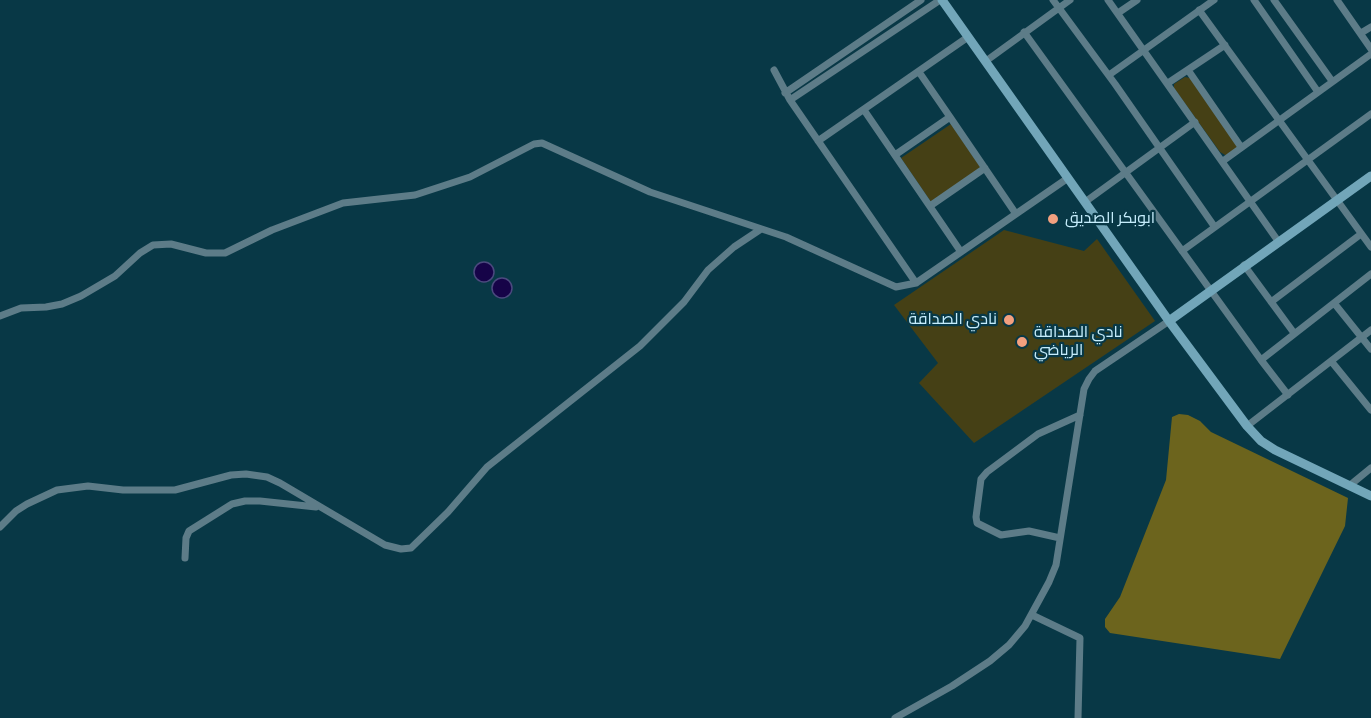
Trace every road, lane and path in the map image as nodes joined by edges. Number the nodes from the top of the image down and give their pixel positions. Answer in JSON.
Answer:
{"nodes":[{"id":1,"x":921,"y":0,"type":"edge"},
{"id":2,"x":941,"y":0,"type":"edge"},
{"id":3,"x":1053,"y":0,"type":"edge"},
{"id":4,"x":1070,"y":0,"type":"edge"},
{"id":5,"x":1108,"y":0,"type":"edge"},
{"id":6,"x":1137,"y":0,"type":"edge"},
{"id":7,"x":1214,"y":0,"type":"edge"},
{"id":8,"x":1254,"y":0,"type":"edge"},
{"id":9,"x":1274,"y":0,"type":"edge"},
{"id":10,"x":1337,"y":0,"type":"edge"},
{"id":11,"x":1059,"y":8,"type":"junction"},
{"id":12,"x":1199,"y":10,"type":"junction"},
{"id":13,"x":1118,"y":13,"type":"junction"},
{"id":14,"x":1371,"y":27,"type":"edge"},
{"id":15,"x":1024,"y":32,"type":"junction"},
{"id":16,"x":1360,"y":33,"type":"junction"},
{"id":17,"x":968,"y":37,"type":"junction"},
{"id":18,"x":1225,"y":45,"type":"junction"},
{"id":19,"x":1371,"y":49,"type":"edge"},
{"id":20,"x":1144,"y":50,"type":"junction"},
{"id":21,"x":1371,"y":54,"type":"edge"},
{"id":22,"x":986,"y":61,"type":"junction"},
{"id":23,"x":774,"y":70,"type":"dead end"},
{"id":24,"x":1188,"y":70,"type":"junction"},
{"id":25,"x":919,"y":72,"type":"junction"},
{"id":26,"x":1109,"y":75,"type":"junction"},
{"id":27,"x":1332,"y":81,"type":"junction"},
{"id":28,"x":1168,"y":83,"type":"junction"},
{"id":29,"x":1318,"y":92,"type":"junction"},
{"id":30,"x":785,"y":93,"type":"junction"},
{"id":31,"x":790,"y":100,"type":"junction"},
{"id":32,"x":864,"y":110,"type":"junction"},
{"id":33,"x":1371,"y":114,"type":"edge"},
{"id":34,"x":950,"y":117,"type":"junction"},
{"id":35,"x":1278,"y":120,"type":"junction"},
{"id":36,"x":1195,"y":122,"type":"junction"},
{"id":37,"x":818,"y":141,"type":"junction"},
{"id":38,"x":1241,"y":147,"type":"junction"},
{"id":39,"x":1159,"y":148,"type":"junction"},
{"id":40,"x":895,"y":155,"type":"junction"},
{"id":41,"x":1306,"y":159,"type":"junction"},
{"id":42,"x":1223,"y":161,"type":"junction"},
{"id":43,"x":985,"y":168,"type":"junction"},
{"id":44,"x":1125,"y":172,"type":"junction"},
{"id":45,"x":1371,"y":176,"type":"edge"},
{"id":46,"x":1068,"y":178,"type":"junction"},
{"id":47,"x":1250,"y":200,"type":"junction"},
{"id":48,"x":1336,"y":200,"type":"junction"},
{"id":49,"x":1085,"y":202,"type":"junction"},
{"id":50,"x":930,"y":206,"type":"junction"},
{"id":51,"x":1016,"y":214,"type":"junction"},
{"id":52,"x":1214,"y":226,"type":"junction"},
{"id":53,"x":761,"y":229,"type":"junction"},
{"id":54,"x":1361,"y":234,"type":"junction"},
{"id":55,"x":1278,"y":241,"type":"junction"},
{"id":56,"x":1371,"y":247,"type":"edge"},
{"id":57,"x":1182,"y":251,"type":"junction"},
{"id":58,"x":961,"y":252,"type":"junction"},
{"id":59,"x":1244,"y":266,"type":"junction"},
{"id":60,"x":1371,"y":274,"type":"edge"},
{"id":61,"x":916,"y":283,"type":"junction"},
{"id":62,"x":1210,"y":290,"type":"junction"},
{"id":63,"x":1271,"y":302,"type":"junction"},
{"id":64,"x":1334,"y":303,"type":"junction"},
{"id":65,"x":0,"y":316,"type":"edge"},
{"id":66,"x":1169,"y":321,"type":"junction"},
{"id":67,"x":1371,"y":330,"type":"edge"},
{"id":68,"x":1294,"y":333,"type":"junction"},
{"id":69,"x":1361,"y":337,"type":"junction"},
{"id":70,"x":1371,"y":349,"type":"edge"},
{"id":71,"x":1261,"y":360,"type":"junction"},
{"id":72,"x":1331,"y":361,"type":"junction"},
{"id":73,"x":1288,"y":395,"type":"junction"},
{"id":74,"x":1371,"y":410,"type":"edge"},
{"id":75,"x":1080,"y":415,"type":"junction"},
{"id":76,"x":1247,"y":426,"type":"junction"},
{"id":77,"x":1371,"y":468,"type":"edge"},
{"id":78,"x":1349,"y":486,"type":"junction"},
{"id":79,"x":1371,"y":496,"type":"edge"},
{"id":80,"x":319,"y":507,"type":"junction"},
{"id":81,"x":0,"y":527,"type":"edge"},
{"id":82,"x":1060,"y":538,"type":"junction"},
{"id":83,"x":185,"y":558,"type":"dead end"},
{"id":84,"x":1032,"y":615,"type":"junction"},
{"id":85,"x":900,"y":717,"type":"edge"},
{"id":86,"x":1078,"y":718,"type":"edge"}],
"edges":[{"from":1,"to":30,"type":"street"},
{"from":2,"to":17,"type":"street"},
{"from":2,"to":31,"type":"street"},
{"from":3,"to":11,"type":"street"},
{"from":4,"to":11,"type":"street"},
{"from":5,"to":13,"type":"street"},
{"from":6,"to":13,"type":"street"},
{"from":7,"to":12,"type":"street"},
{"from":8,"to":29,"type":"street"},
{"from":9,"to":27,"type":"street"},
{"from":10,"to":16,"type":"street"},
{"from":11,"to":15,"type":"street"},
{"from":11,"to":26,"type":"street"},
{"from":12,"to":18,"type":"street"},
{"from":12,"to":20,"type":"street"},
{"from":13,"to":20,"type":"street"},
{"from":14,"to":16,"type":"street"},
{"from":15,"to":22,"type":"street"},
{"from":15,"to":44,"type":"street"},
{"from":16,"to":19,"type":"street"},
{"from":17,"to":22,"type":"street"},
{"from":17,"to":25,"type":"street"},
{"from":18,"to":24,"type":"street"},
{"from":18,"to":35,"type":"street"},
{"from":20,"to":26,"type":"street"},
{"from":20,"to":28,"type":"street"},
{"from":21,"to":27,"type":"street"},
{"from":22,"to":46,"type":"street"},
{"from":23,"to":30,"type":"street"},
{"from":24,"to":28,"type":"street"},
{"from":24,"to":38,"type":"street"},
{"from":25,"to":32,"type":"street"},
{"from":25,"to":34,"type":"street"},
{"from":26,"to":39,"type":"street"},
{"from":27,"to":29,"type":"street"},
{"from":28,"to":36,"type":"street"},
{"from":29,"to":35,"type":"street"},
{"from":30,"to":31,"type":"street"},
{"from":31,"to":37,"type":"street"},
{"from":32,"to":37,"type":"street"},
{"from":32,"to":40,"type":"street"},
{"from":33,"to":41,"type":"street"},
{"from":34,"to":40,"type":"street"},
{"from":34,"to":43,"type":"street"},
{"from":35,"to":38,"type":"street"},
{"from":35,"to":41,"type":"street"},
{"from":36,"to":39,"type":"street"},
{"from":36,"to":42,"type":"street"},
{"from":37,"to":61,"type":"street"},
{"from":38,"to":42,"type":"street"},
{"from":39,"to":44,"type":"street"},
{"from":39,"to":52,"type":"street"},
{"from":40,"to":50,"type":"street"},
{"from":41,"to":47,"type":"street"},
{"from":41,"to":48,"type":"street"},
{"from":42,"to":47,"type":"street"},
{"from":43,"to":50,"type":"street"},
{"from":43,"to":51,"type":"street"},
{"from":44,"to":49,"type":"street"},
{"from":44,"to":57,"type":"street"},
{"from":45,"to":48,"type":"street"},
{"from":46,"to":49,"type":"street"},
{"from":46,"to":51,"type":"street"},
{"from":47,"to":52,"type":"street"},
{"from":47,"to":55,"type":"street"},
{"from":48,"to":54,"type":"street"},
{"from":48,"to":55,"type":"street"},
{"from":49,"to":66,"type":"street"},
{"from":50,"to":58,"type":"street"},
{"from":51,"to":58,"type":"street"},
{"from":52,"to":57,"type":"street"},
{"from":53,"to":61,"type":"street"},
{"from":53,"to":65,"type":"street"},
{"from":53,"to":80,"type":"street"},
{"from":54,"to":56,"type":"street"},
{"from":54,"to":63,"type":"street"},
{"from":55,"to":59,"type":"street"},
{"from":57,"to":62,"type":"street"},
{"from":58,"to":61,"type":"street"},
{"from":59,"to":62,"type":"street"},
{"from":59,"to":63,"type":"street"},
{"from":60,"to":64,"type":"street"},
{"from":62,"to":66,"type":"street"},
{"from":62,"to":71,"type":"street"},
{"from":63,"to":68,"type":"street"},
{"from":64,"to":68,"type":"street"},
{"from":64,"to":69,"type":"street"},
{"from":66,"to":75,"type":"street"},
{"from":66,"to":76,"type":"street"},
{"from":67,"to":69,"type":"street"},
{"from":68,"to":71,"type":"street"},
{"from":69,"to":70,"type":"street"},
{"from":69,"to":72,"type":"street"},
{"from":71,"to":73,"type":"street"},
{"from":72,"to":73,"type":"street"},
{"from":72,"to":74,"type":"street"},
{"from":73,"to":76,"type":"street"},
{"from":75,"to":82,"type":"street"},
{"from":75,"to":82,"type":"street"},
{"from":76,"to":78,"type":"street"},
{"from":77,"to":78,"type":"street"},
{"from":78,"to":79,"type":"street"},
{"from":80,"to":81,"type":"street"},
{"from":80,"to":83,"type":"street"},
{"from":82,"to":84,"type":"street"},
{"from":84,"to":85,"type":"street"},
{"from":84,"to":86,"type":"street"}]}
